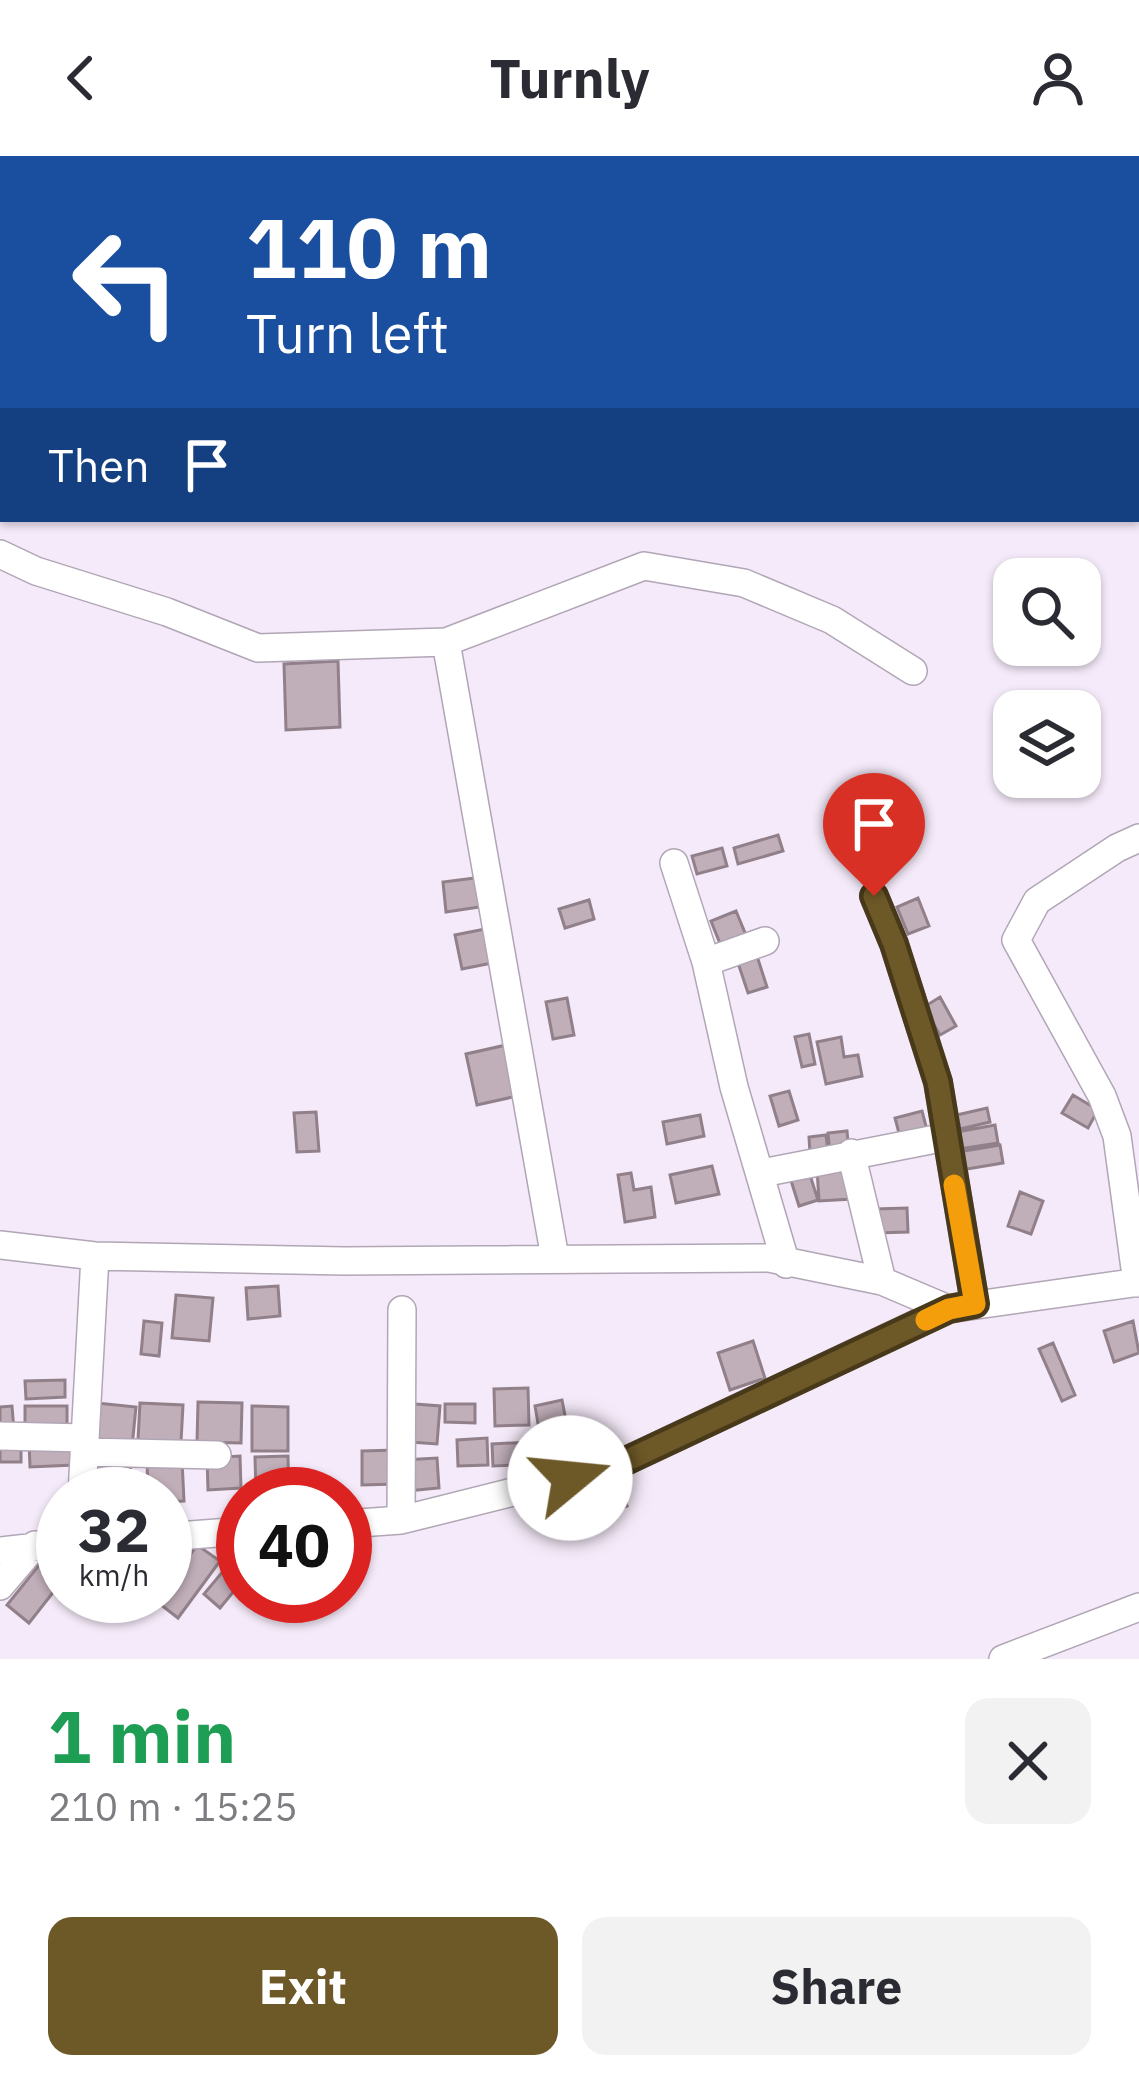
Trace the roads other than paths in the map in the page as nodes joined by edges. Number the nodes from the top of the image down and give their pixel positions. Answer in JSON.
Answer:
{"nodes":[{"id":1,"x":0,"y":554,"type":"edge"},
{"id":2,"x":446,"y":642,"type":"junction"},
{"id":3,"x":913,"y":671,"type":"dead end"},
{"id":4,"x":1139,"y":838,"type":"edge"},
{"id":5,"x":674,"y":863,"type":"dead end"},
{"id":6,"x":874,"y":896,"type":"dead end"},
{"id":7,"x":765,"y":940,"type":"dead end"},
{"id":8,"x":706,"y":962,"type":"junction"},
{"id":9,"x":946,"y":1137,"type":"junction"},
{"id":10,"x":851,"y":1153,"type":"junction"},
{"id":11,"x":762,"y":1173,"type":"junction"},
{"id":12,"x":0,"y":1245,"type":"edge"},
{"id":13,"x":95,"y":1256,"type":"junction"},
{"id":14,"x":555,"y":1258,"type":"junction"},
{"id":15,"x":786,"y":1264,"type":"junction"},
{"id":16,"x":882,"y":1281,"type":"junction"},
{"id":17,"x":1138,"y":1282,"type":"edge"},
{"id":18,"x":962,"y":1307,"type":"junction"},
{"id":19,"x":402,"y":1310,"type":"dead end"},
{"id":20,"x":0,"y":1436,"type":"edge"},
{"id":21,"x":85,"y":1445,"type":"junction"},
{"id":22,"x":217,"y":1455,"type":"dead end"},
{"id":23,"x":84,"y":1467,"type":"edge"},
{"id":24,"x":401,"y":1520,"type":"junction"},
{"id":25,"x":372,"y":1522,"type":"edge"},
{"id":26,"x":36,"y":1547,"type":"edge"},
{"id":27,"x":0,"y":1551,"type":"edge"},
{"id":28,"x":36,"y":1556,"type":"edge"},
{"id":29,"x":0,"y":1586,"type":"edge"},
{"id":30,"x":1139,"y":1607,"type":"edge"},
{"id":31,"x":1003,"y":1659,"type":"edge"}],
"edges":[{"from":1,"to":2,"type":"street"},
{"from":2,"to":3,"type":"street"},
{"from":2,"to":14,"type":"street"},
{"from":4,"to":17,"type":"street"},
{"from":5,"to":8,"type":"street"},
{"from":6,"to":9,"type":"street"},
{"from":7,"to":8,"type":"street"},
{"from":8,"to":11,"type":"street"},
{"from":9,"to":10,"type":"street"},
{"from":9,"to":18,"type":"street"},
{"from":10,"to":11,"type":"street"},
{"from":10,"to":16,"type":"street"},
{"from":11,"to":15,"type":"street"},
{"from":12,"to":13,"type":"street"},
{"from":13,"to":14,"type":"street"},
{"from":13,"to":21,"type":"street"},
{"from":14,"to":15,"type":"street"},
{"from":15,"to":16,"type":"street"},
{"from":16,"to":18,"type":"street"},
{"from":17,"to":18,"type":"street"},
{"from":18,"to":24,"type":"street"},
{"from":19,"to":24,"type":"street"},
{"from":20,"to":21,"type":"street"},
{"from":21,"to":22,"type":"street"},
{"from":21,"to":23,"type":"street"},
{"from":24,"to":25,"type":"street"},
{"from":26,"to":27,"type":"street"},
{"from":28,"to":29,"type":"street"},
{"from":30,"to":31,"type":"street"}]}
